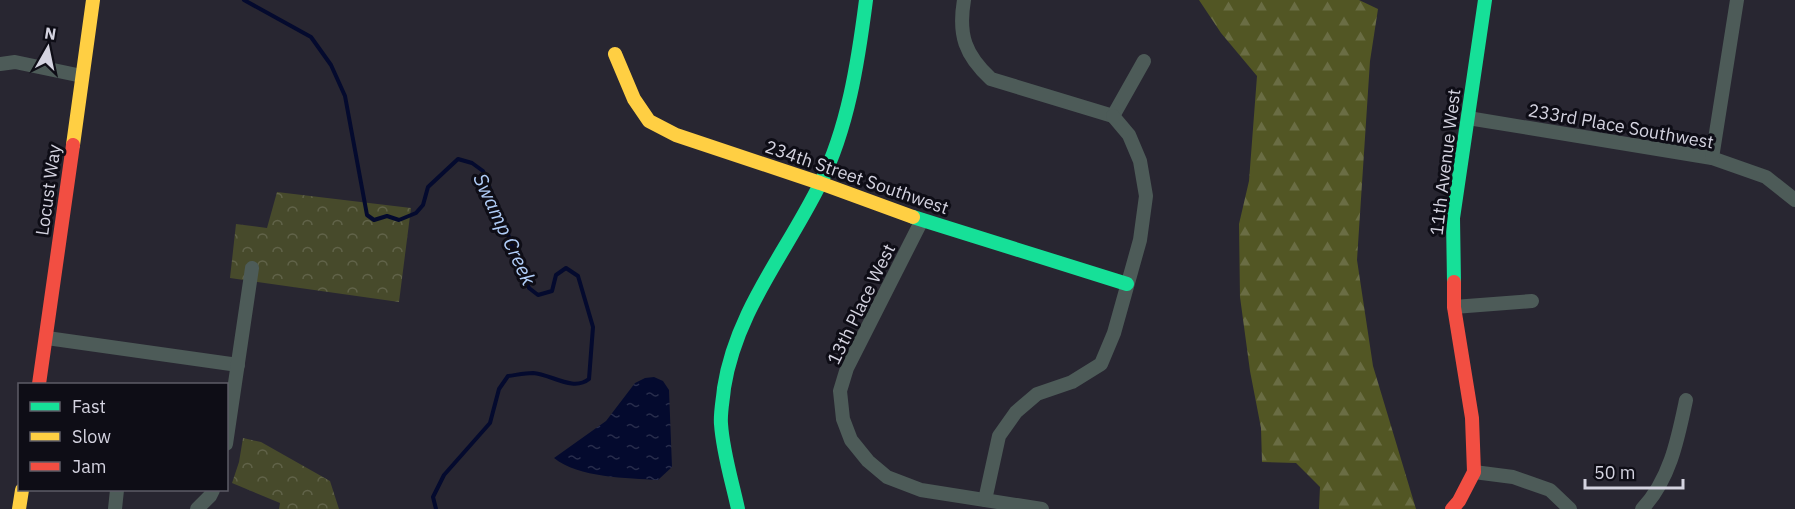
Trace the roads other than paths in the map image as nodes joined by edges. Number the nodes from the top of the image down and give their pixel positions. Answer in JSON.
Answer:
{"nodes":[{"id":1,"x":93,"y":0,"type":"edge"},
{"id":2,"x":866,"y":0,"type":"edge"},
{"id":3,"x":964,"y":0,"type":"edge"},
{"id":4,"x":1485,"y":0,"type":"edge"},
{"id":5,"x":1737,"y":0,"type":"edge"},
{"id":6,"x":615,"y":54,"type":"dead end"},
{"id":7,"x":1144,"y":61,"type":"dead end"},
{"id":8,"x":0,"y":64,"type":"edge"},
{"id":9,"x":82,"y":76,"type":"junction"},
{"id":10,"x":1113,"y":116,"type":"junction"},
{"id":11,"x":1468,"y":118,"type":"junction"},
{"id":12,"x":1712,"y":158,"type":"junction"},
{"id":13,"x":820,"y":183,"type":"junction"},
{"id":14,"x":1795,"y":200,"type":"edge"},
{"id":15,"x":922,"y":220,"type":"junction"},
{"id":16,"x":252,"y":267,"type":"dead end"},
{"id":17,"x":1127,"y":285,"type":"junction"},
{"id":18,"x":1532,"y":302,"type":"dead end"},
{"id":19,"x":1454,"y":306,"type":"junction"},
{"id":20,"x":47,"y":338,"type":"junction"},
{"id":21,"x":238,"y":365,"type":"junction"},
{"id":22,"x":39,"y":383,"type":"edge"},
{"id":23,"x":1686,"y":400,"type":"dead end"},
{"id":24,"x":228,"y":431,"type":"edge"},
{"id":25,"x":1474,"y":472,"type":"junction"},
{"id":26,"x":22,"y":491,"type":"edge"},
{"id":27,"x":117,"y":491,"type":"edge"},
{"id":28,"x":212,"y":491,"type":"edge"},
{"id":29,"x":985,"y":500,"type":"junction"},
{"id":30,"x":19,"y":509,"type":"edge"},
{"id":31,"x":115,"y":509,"type":"edge"},
{"id":32,"x":197,"y":509,"type":"edge"},
{"id":33,"x":738,"y":509,"type":"edge"},
{"id":34,"x":1042,"y":509,"type":"edge"},
{"id":35,"x":1452,"y":509,"type":"edge"},
{"id":36,"x":1570,"y":509,"type":"edge"},
{"id":37,"x":1642,"y":509,"type":"edge"}],
"edges":[{"from":1,"to":9,"type":"street","name":"Locust Way"},
{"from":2,"to":13,"type":"street"},
{"from":3,"to":10,"type":"street"},
{"from":4,"to":11,"type":"street","name":"11th Avenue West"},
{"from":5,"to":12,"type":"street"},
{"from":6,"to":13,"type":"street","name":"234th Street Southwest"},
{"from":7,"to":10,"type":"street"},
{"from":8,"to":9,"type":"street"},
{"from":9,"to":20,"type":"street","name":"Locust Way"},
{"from":10,"to":17,"type":"street"},
{"from":11,"to":12,"type":"street","name":"233rd Place Southwest"},
{"from":11,"to":19,"type":"street","name":"11th Avenue West"},
{"from":12,"to":14,"type":"street","name":"233rd Place Southwest"},
{"from":13,"to":15,"type":"street","name":"234th Street Southwest"},
{"from":13,"to":33,"type":"street"},
{"from":15,"to":17,"type":"street","name":"234th Street Southwest"},
{"from":15,"to":29,"type":"street","name":"13th Place West"},
{"from":16,"to":21,"type":"street"},
{"from":17,"to":29,"type":"street"},
{"from":18,"to":19,"type":"street"},
{"from":19,"to":25,"type":"street","name":"11th Avenue West"},
{"from":20,"to":21,"type":"street"},
{"from":20,"to":22,"type":"street","name":"Locust Way"},
{"from":21,"to":24,"type":"street"},
{"from":23,"to":37,"type":"street"},
{"from":25,"to":35,"type":"street"},
{"from":25,"to":36,"type":"street"},
{"from":26,"to":30,"type":"street"},
{"from":27,"to":31,"type":"street"},
{"from":28,"to":32,"type":"street"},
{"from":29,"to":34,"type":"street"}]}
